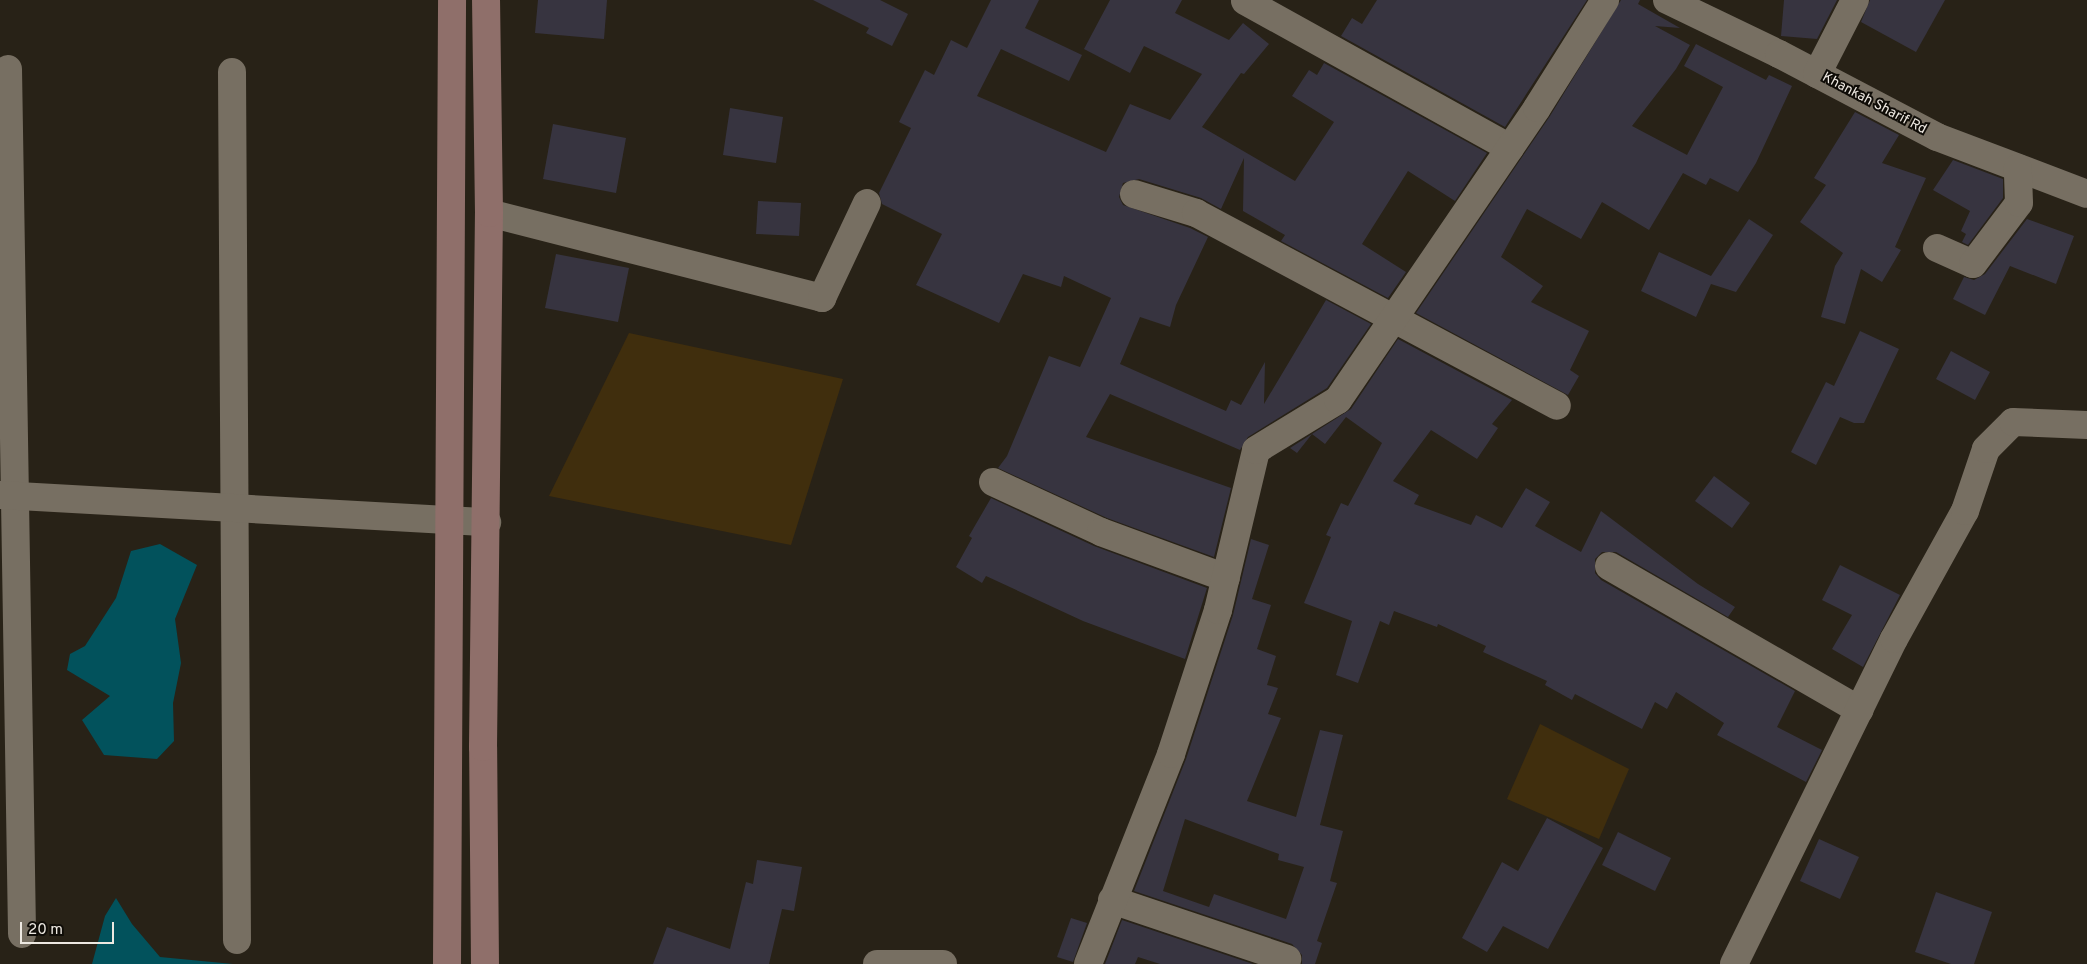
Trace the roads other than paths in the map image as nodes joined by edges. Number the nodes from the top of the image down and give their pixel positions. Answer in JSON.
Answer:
{"nodes":[{"id":1,"x":452,"y":0,"type":"edge"},
{"id":2,"x":486,"y":0,"type":"edge"},
{"id":3,"x":1605,"y":0,"type":"edge"},
{"id":4,"x":1667,"y":0,"type":"edge"},
{"id":5,"x":1854,"y":0,"type":"edge"},
{"id":6,"x":1245,"y":1,"type":"edge"},
{"id":7,"x":8,"y":69,"type":"dead end"},
{"id":8,"x":232,"y":72,"type":"dead end"},
{"id":9,"x":1817,"y":74,"type":"junction"},
{"id":10,"x":1510,"y":148,"type":"junction"},
{"id":11,"x":2018,"y":168,"type":"junction"},
{"id":12,"x":1134,"y":194,"type":"dead end"},
{"id":13,"x":2087,"y":194,"type":"edge"},
{"id":14,"x":867,"y":202,"type":"dead end"},
{"id":15,"x":489,"y":213,"type":"junction"},
{"id":16,"x":1937,"y":248,"type":"dead end"},
{"id":17,"x":1394,"y":319,"type":"junction"},
{"id":18,"x":1557,"y":406,"type":"dead end"},
{"id":19,"x":2087,"y":425,"type":"edge"},
{"id":20,"x":993,"y":482,"type":"dead end"},
{"id":21,"x":7,"y":496,"type":"edge"},
{"id":22,"x":234,"y":506,"type":"junction"},
{"id":23,"x":451,"y":518,"type":"junction"},
{"id":24,"x":487,"y":522,"type":"junction"},
{"id":25,"x":1609,"y":566,"type":"dead end"},
{"id":26,"x":1226,"y":578,"type":"junction"},
{"id":27,"x":1859,"y":710,"type":"junction"},
{"id":28,"x":1112,"y":900,"type":"junction"},
{"id":29,"x":22,"y":934,"type":"dead end"},
{"id":30,"x":237,"y":940,"type":"dead end"},
{"id":31,"x":1287,"y":959,"type":"dead end"},
{"id":32,"x":447,"y":964,"type":"edge"},
{"id":33,"x":485,"y":964,"type":"edge"},
{"id":34,"x":877,"y":964,"type":"edge"},
{"id":35,"x":943,"y":964,"type":"edge"},
{"id":36,"x":1088,"y":964,"type":"edge"},
{"id":37,"x":1734,"y":964,"type":"edge"}],
"edges":[{"from":1,"to":23,"type":"main road"},
{"from":2,"to":15,"type":"main road"},
{"from":3,"to":10,"type":"street"},
{"from":4,"to":9,"type":"street","name":"Khankah Sharif Rd"},
{"from":5,"to":9,"type":"street"},
{"from":6,"to":10,"type":"street"},
{"from":7,"to":21,"type":"street"},
{"from":8,"to":22,"type":"street"},
{"from":9,"to":11,"type":"street","name":"Khankah Sharif Rd"},
{"from":10,"to":17,"type":"street"},
{"from":11,"to":13,"type":"street","name":"Khankah Sharif Rd"},
{"from":11,"to":16,"type":"street"},
{"from":12,"to":17,"type":"street"},
{"from":14,"to":15,"type":"street"},
{"from":15,"to":24,"type":"main road"},
{"from":17,"to":18,"type":"street"},
{"from":17,"to":26,"type":"street"},
{"from":19,"to":27,"type":"street"},
{"from":20,"to":26,"type":"street"},
{"from":21,"to":22,"type":"street"},
{"from":21,"to":29,"type":"street"},
{"from":22,"to":23,"type":"street"},
{"from":22,"to":30,"type":"street"},
{"from":23,"to":24,"type":"street"},
{"from":23,"to":32,"type":"main road"},
{"from":24,"to":33,"type":"main road"},
{"from":25,"to":27,"type":"street"},
{"from":26,"to":28,"type":"street"},
{"from":27,"to":37,"type":"street"},
{"from":28,"to":31,"type":"street"},
{"from":28,"to":36,"type":"street"},
{"from":34,"to":35,"type":"street"}]}
